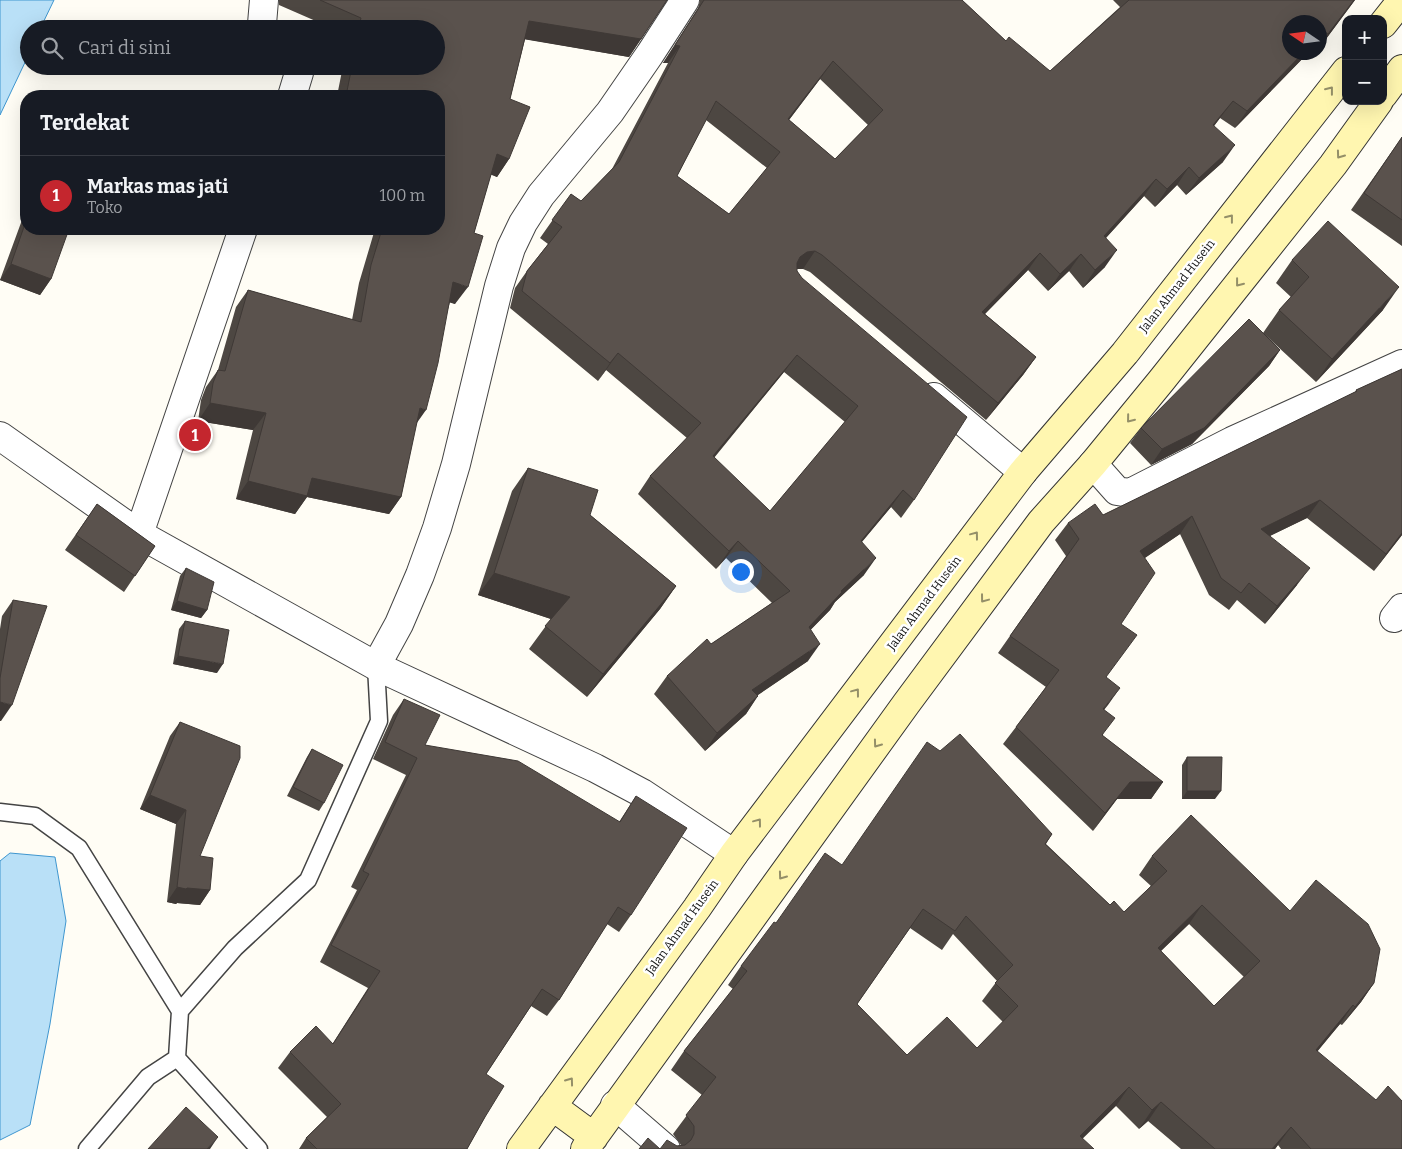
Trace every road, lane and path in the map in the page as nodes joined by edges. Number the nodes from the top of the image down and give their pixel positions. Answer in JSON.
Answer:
{"nodes":[{"id":1,"x":264,"y":0,"type":"edge"},
{"id":2,"x":685,"y":0,"type":"edge"},
{"id":3,"x":1402,"y":0,"type":"edge"},
{"id":4,"x":1387,"y":19,"type":"edge"},
{"id":5,"x":262,"y":20,"type":"edge"},
{"id":6,"x":1402,"y":69,"type":"edge"},
{"id":7,"x":298,"y":75,"type":"edge"},
{"id":8,"x":1342,"y":76,"type":"edge"},
{"id":9,"x":294,"y":90,"type":"edge"},
{"id":10,"x":1387,"y":90,"type":"edge"},
{"id":11,"x":1376,"y":105,"type":"edge"},
{"id":12,"x":241,"y":235,"type":"edge"},
{"id":13,"x":1402,"y":364,"type":"edge"},
{"id":14,"x":912,"y":378,"type":"edge"},
{"id":15,"x":0,"y":436,"type":"edge"},
{"id":16,"x":1093,"y":464,"type":"junction"},
{"id":17,"x":1023,"y":472,"type":"junction"},
{"id":18,"x":140,"y":534,"type":"junction"},
{"id":19,"x":376,"y":666,"type":"junction"},
{"id":20,"x":0,"y":812,"type":"edge"},
{"id":21,"x":734,"y":854,"type":"junction"},
{"id":22,"x":180,"y":1011,"type":"junction"},
{"id":23,"x":177,"y":1058,"type":"junction"},
{"id":24,"x":615,"y":1105,"type":"junction"},
{"id":25,"x":552,"y":1106,"type":"junction"},
{"id":26,"x":589,"y":1143,"type":"edge"},
{"id":27,"x":87,"y":1149,"type":"edge"},
{"id":28,"x":259,"y":1149,"type":"edge"},
{"id":29,"x":521,"y":1149,"type":"edge"},
{"id":30,"x":666,"y":1149,"type":"edge"}],
"edges":[{"from":1,"to":5,"type":"street"},
{"from":2,"to":19,"type":"street"},
{"from":3,"to":4,"type":"main road"},
{"from":6,"to":10,"type":"main road"},
{"from":7,"to":9,"type":"street"},
{"from":17,"to":8,"type":"main road","name":"Jalan Ahmad Husein","one_way":true},
{"from":11,"to":16,"type":"main road","one_way":true},
{"from":12,"to":18,"type":"street"},
{"from":13,"to":16,"type":"street"},
{"from":14,"to":17,"type":"street"},
{"from":15,"to":18,"type":"street"},
{"from":16,"to":24,"type":"main road","one_way":true},
{"from":21,"to":17,"type":"main road","name":"Jalan Ahmad Husein","one_way":true},
{"from":18,"to":19,"type":"street"},
{"from":19,"to":21,"type":"street"},
{"from":19,"to":22,"type":"lane"},
{"from":20,"to":22,"type":"lane"},
{"from":25,"to":21,"type":"main road","name":"Jalan Ahmad Husein","one_way":true},
{"from":22,"to":23,"type":"lane"},
{"from":23,"to":27,"type":"lane"},
{"from":23,"to":28,"type":"lane"},
{"from":24,"to":26,"type":"main road"},
{"from":24,"to":30,"type":"street"},
{"from":25,"to":26,"type":"main road"},
{"from":25,"to":29,"type":"main road","name":"Jalan Ahmad Husein"}]}
